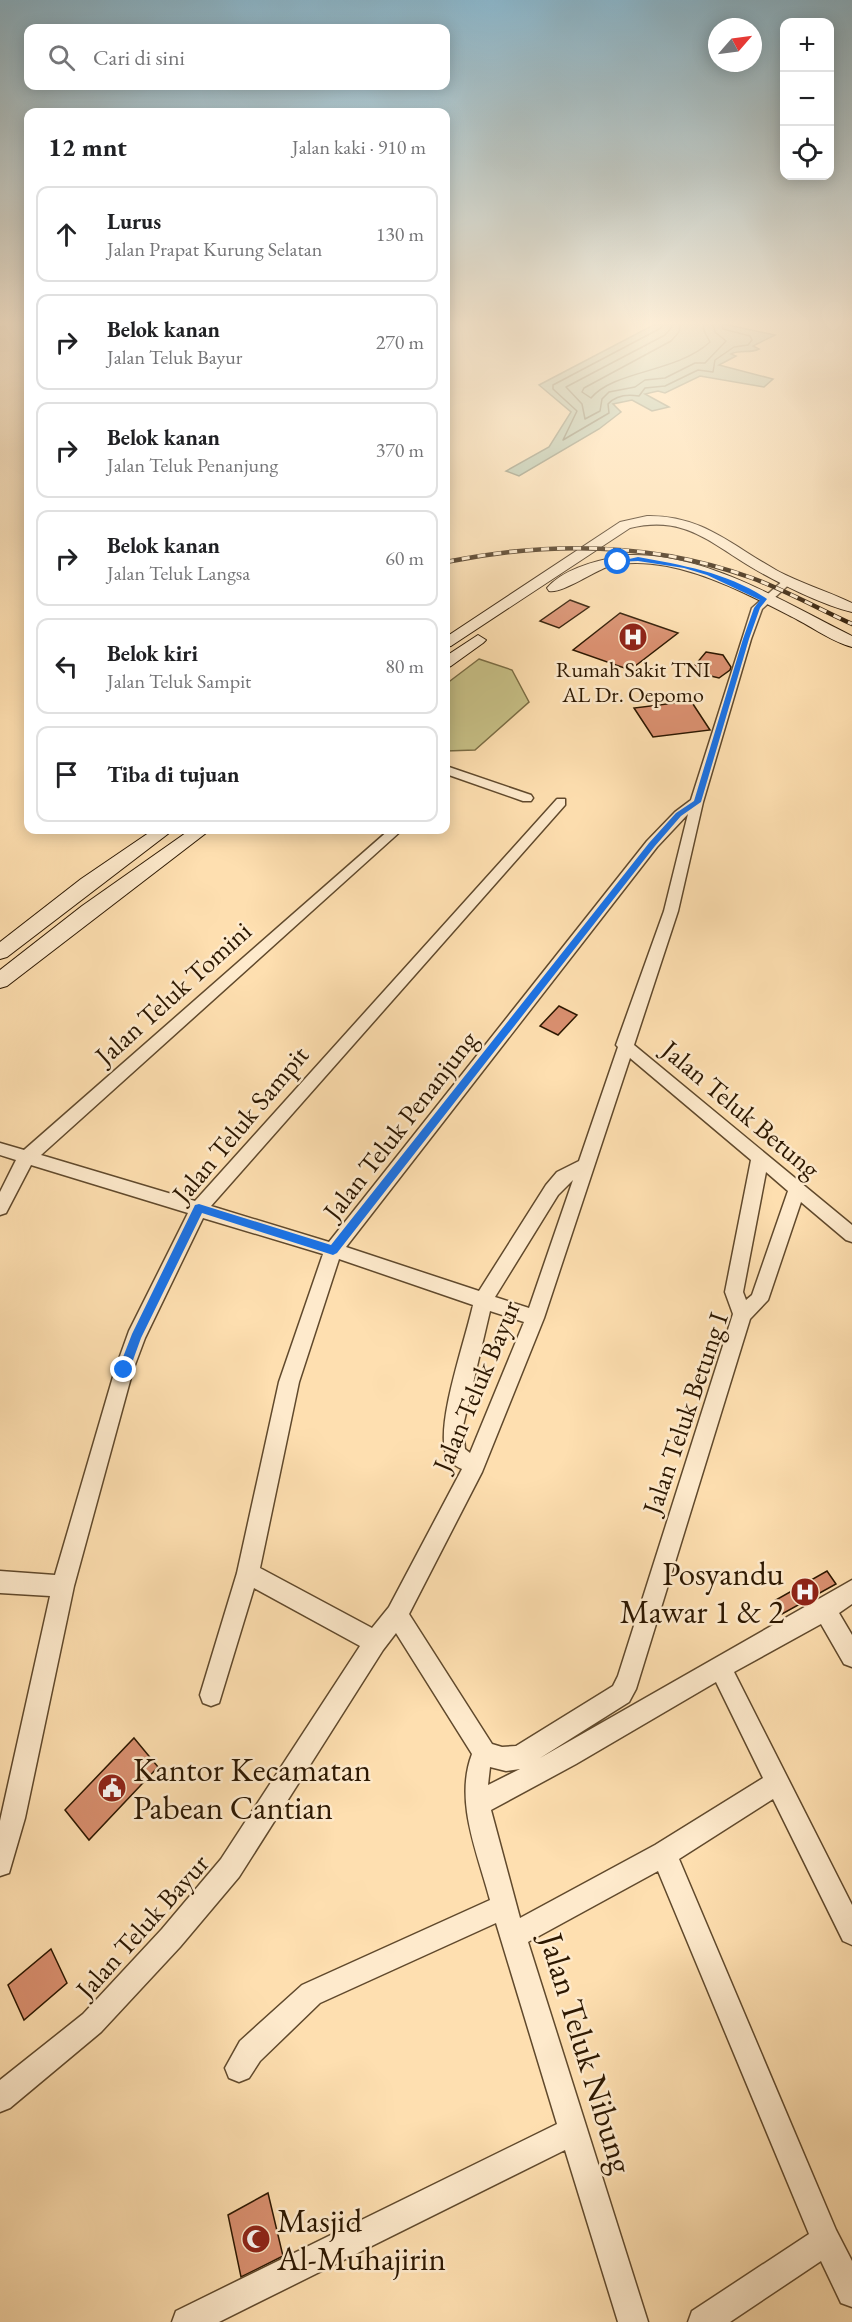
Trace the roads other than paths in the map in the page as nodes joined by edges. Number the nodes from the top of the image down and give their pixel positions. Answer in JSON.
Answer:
{"nodes":[{"id":1,"x":581,"y":553,"type":"junction"},
{"id":2,"x":638,"y":559,"type":"junction"},
{"id":3,"x":789,"y":580,"type":"junction"},
{"id":4,"x":764,"y":599,"type":"junction"},
{"id":5,"x":852,"y":608,"type":"edge"},
{"id":6,"x":450,"y":640,"type":"edge"},
{"id":7,"x":852,"y":642,"type":"edge"},
{"id":8,"x":450,"y":660,"type":"edge"},
{"id":9,"x":450,"y":771,"type":"edge"},
{"id":10,"x":458,"y":774,"type":"junction"},
{"id":11,"x":450,"y":781,"type":"edge"},
{"id":12,"x":527,"y":798,"type":"dead end"},
{"id":13,"x":561,"y":802,"type":"dead end"},
{"id":14,"x":697,"y":802,"type":"junction"},
{"id":15,"x":158,"y":834,"type":"edge"},
{"id":16,"x":195,"y":834,"type":"edge"},
{"id":17,"x":391,"y":834,"type":"edge"},
{"id":18,"x":0,"y":952,"type":"edge"},
{"id":19,"x":0,"y":981,"type":"edge"},
{"id":20,"x":624,"y":1045,"type":"junction"},
{"id":21,"x":0,"y":1149,"type":"edge"},
{"id":22,"x":26,"y":1158,"type":"junction"},
{"id":23,"x":760,"y":1158,"type":"junction"},
{"id":24,"x":585,"y":1166,"type":"junction"},
{"id":25,"x":797,"y":1189,"type":"junction"},
{"id":26,"x":0,"y":1208,"type":"edge"},
{"id":27,"x":199,"y":1208,"type":"junction"},
{"id":28,"x":852,"y":1235,"type":"edge"},
{"id":29,"x":333,"y":1250,"type":"junction"},
{"id":30,"x":484,"y":1299,"type":"junction"},
{"id":31,"x":742,"y":1314,"type":"junction"},
{"id":32,"x":535,"y":1318,"type":"junction"},
{"id":33,"x":475,"y":1464,"type":"junction"},
{"id":34,"x":248,"y":1573,"type":"junction"},
{"id":35,"x":0,"y":1582,"type":"edge"},
{"id":36,"x":63,"y":1586,"type":"junction"},
{"id":37,"x":852,"y":1592,"type":"edge"},
{"id":38,"x":825,"y":1610,"type":"junction"},
{"id":39,"x":397,"y":1616,"type":"junction"},
{"id":40,"x":375,"y":1642,"type":"junction"},
{"id":41,"x":852,"y":1656,"type":"edge"},
{"id":42,"x":720,"y":1667,"type":"junction"},
{"id":43,"x":212,"y":1695,"type":"dead end"},
{"id":44,"x":484,"y":1752,"type":"junction"},
{"id":45,"x":779,"y":1782,"type":"junction"},
{"id":46,"x":477,"y":1804,"type":"junction"},
{"id":47,"x":664,"y":1854,"type":"junction"},
{"id":48,"x":0,"y":1864,"type":"edge"},
{"id":49,"x":504,"y":1907,"type":"junction"},
{"id":50,"x":852,"y":1932,"type":"edge"},
{"id":51,"x":515,"y":1935,"type":"junction"},
{"id":52,"x":239,"y":2068,"type":"dead end"},
{"id":53,"x":0,"y":2098,"type":"edge"},
{"id":54,"x":575,"y":2130,"type":"junction"},
{"id":55,"x":826,"y":2240,"type":"junction"},
{"id":56,"x":852,"y":2292,"type":"edge"},
{"id":57,"x":187,"y":2322,"type":"edge"},
{"id":58,"x":633,"y":2322,"type":"edge"},
{"id":59,"x":703,"y":2322,"type":"edge"}],
"edges":[{"from":1,"to":2,"type":"street"},
{"from":1,"to":3,"type":"street"},
{"from":1,"to":6,"type":"street"},
{"from":2,"to":4,"type":"street"},
{"from":2,"to":8,"type":"street"},
{"from":3,"to":4,"type":"street","name":"Jalan Teluk Bayur"},
{"from":3,"to":5,"type":"street"},
{"from":4,"to":7,"type":"street"},
{"from":4,"to":14,"type":"street","name":"Jalan Teluk Bayur"},
{"from":9,"to":10,"type":"street"},
{"from":10,"to":11,"type":"street"},
{"from":10,"to":12,"type":"street"},
{"from":13,"to":27,"type":"street","name":"Jalan Teluk Sampit"},
{"from":14,"to":20,"type":"street","name":"Jalan Teluk Bayur"},
{"from":14,"to":29,"type":"street","name":"Jalan Teluk Penanjung"},
{"from":15,"to":18,"type":"street"},
{"from":16,"to":19,"type":"street"},
{"from":17,"to":22,"type":"street","name":"Jalan Teluk Tomini"},
{"from":20,"to":23,"type":"street","name":"Jalan Teluk Betung"},
{"from":20,"to":24,"type":"street","name":"Jalan Teluk Bayur"},
{"from":21,"to":22,"type":"street"},
{"from":22,"to":26,"type":"street","name":"Jalan Teluk Tomini"},
{"from":22,"to":27,"type":"street"},
{"from":23,"to":25,"type":"street","name":"Jalan Teluk Betung"},
{"from":23,"to":31,"type":"street"},
{"from":24,"to":30,"type":"street"},
{"from":24,"to":32,"type":"street","name":"Jalan Teluk Bayur"},
{"from":25,"to":28,"type":"street","name":"Jalan Teluk Betung"},
{"from":25,"to":31,"type":"street","name":"Jalan Teluk Betung I"},
{"from":27,"to":29,"type":"street"},
{"from":27,"to":36,"type":"street","name":"Jalan Teluk Sampit"},
{"from":29,"to":30,"type":"street"},
{"from":29,"to":34,"type":"street","name":"Jalan Teluk Penanjung"},
{"from":30,"to":32,"type":"street"},
{"from":30,"to":33,"type":"street"},
{"from":31,"to":44,"type":"street","name":"Jalan Teluk Betung I"},
{"from":32,"to":33,"type":"street","name":"Jalan Teluk Bayur"},
{"from":33,"to":39,"type":"street","name":"Jalan Teluk Bayur"},
{"from":34,"to":40,"type":"street"},
{"from":34,"to":43,"type":"street","name":"Jalan Teluk Penanjung"},
{"from":35,"to":36,"type":"street"},
{"from":36,"to":48,"type":"street","name":"Jalan Teluk Sampit"},
{"from":37,"to":38,"type":"street"},
{"from":38,"to":41,"type":"street"},
{"from":38,"to":42,"type":"street"},
{"from":39,"to":40,"type":"street","name":"Jalan Teluk Bayur"},
{"from":39,"to":44,"type":"street"},
{"from":40,"to":53,"type":"street","name":"Jalan Teluk Bayur"},
{"from":42,"to":45,"type":"street"},
{"from":42,"to":46,"type":"street"},
{"from":44,"to":46,"type":"street","name":"Jalan Teluk Nibung"},
{"from":45,"to":47,"type":"street"},
{"from":45,"to":50,"type":"street"},
{"from":46,"to":49,"type":"street","name":"Jalan Teluk Nibung"},
{"from":47,"to":51,"type":"street"},
{"from":47,"to":55,"type":"street"},
{"from":49,"to":51,"type":"street","name":"Jalan Teluk Nibung"},
{"from":49,"to":52,"type":"street"},
{"from":51,"to":54,"type":"street","name":"Jalan Teluk Nibung"},
{"from":54,"to":57,"type":"street"},
{"from":54,"to":58,"type":"street","name":"Jalan Teluk Nibung"},
{"from":55,"to":56,"type":"street"},
{"from":55,"to":59,"type":"street"}]}
